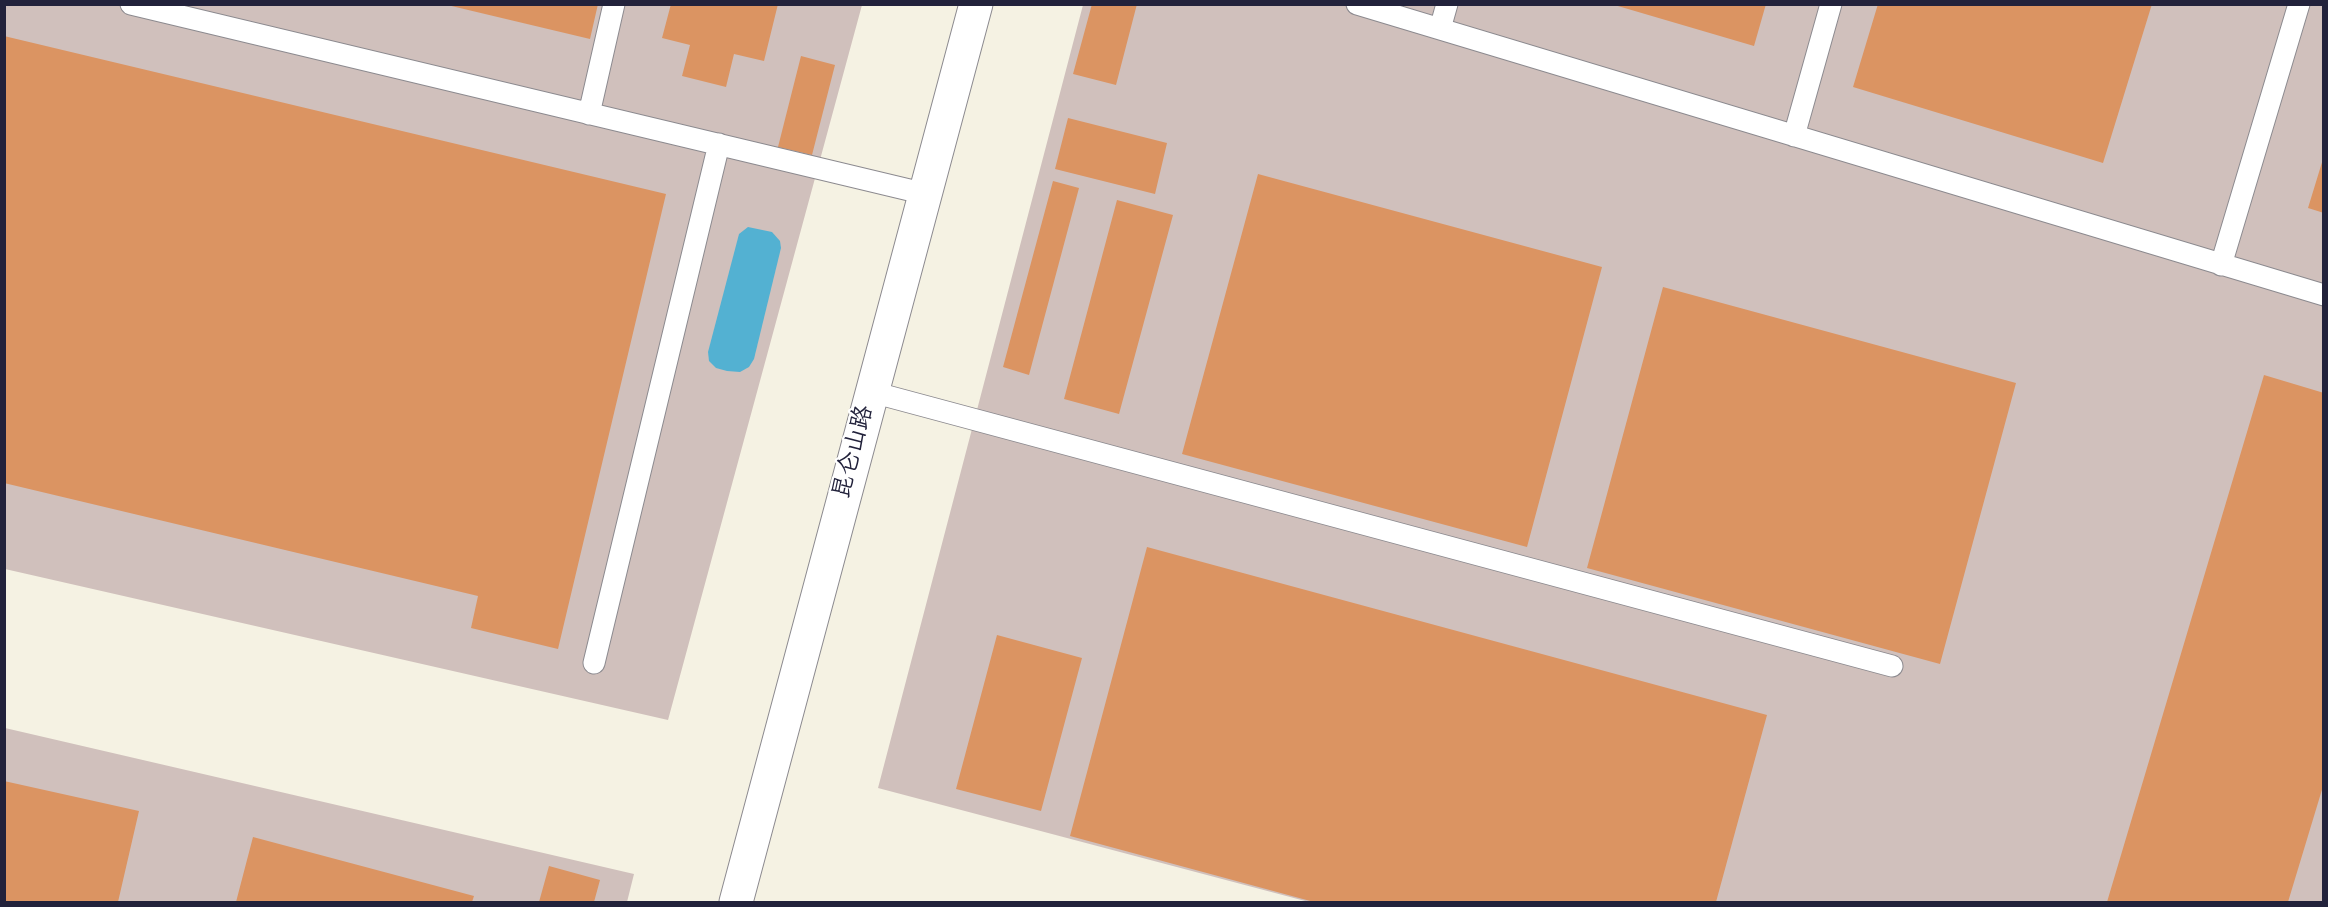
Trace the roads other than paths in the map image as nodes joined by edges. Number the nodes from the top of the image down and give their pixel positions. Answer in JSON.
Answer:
{"nodes":[{"id":1,"x":131,"y":4,"type":"edge"},
{"id":2,"x":614,"y":4,"type":"edge"},
{"id":3,"x":976,"y":4,"type":"edge"},
{"id":4,"x":1357,"y":4,"type":"edge"},
{"id":5,"x":1447,"y":4,"type":"edge"},
{"id":6,"x":1831,"y":4,"type":"edge"},
{"id":7,"x":2299,"y":4,"type":"edge"},
{"id":8,"x":1440,"y":29,"type":"junction"},
{"id":9,"x":589,"y":114,"type":"junction"},
{"id":10,"x":1794,"y":136,"type":"junction"},
{"id":11,"x":719,"y":144,"type":"junction"},
{"id":12,"x":926,"y":194,"type":"junction"},
{"id":13,"x":2221,"y":265,"type":"junction"},
{"id":14,"x":2324,"y":296,"type":"edge"},
{"id":15,"x":872,"y":392,"type":"junction"},
{"id":16,"x":594,"y":663,"type":"dead end"},
{"id":17,"x":1892,"y":666,"type":"dead end"},
{"id":18,"x":736,"y":903,"type":"edge"}],
"edges":[{"from":1,"to":9,"type":"lane"},
{"from":2,"to":9,"type":"lane"},
{"from":3,"to":12,"type":"street","name":"昆仑山路"},
{"from":4,"to":8,"type":"lane"},
{"from":5,"to":8,"type":"lane"},
{"from":6,"to":10,"type":"lane"},
{"from":7,"to":13,"type":"lane"},
{"from":8,"to":10,"type":"lane"},
{"from":9,"to":11,"type":"lane"},
{"from":10,"to":13,"type":"lane"},
{"from":11,"to":12,"type":"lane"},
{"from":11,"to":16,"type":"lane"},
{"from":12,"to":15,"type":"street","name":"昆仑山路"},
{"from":13,"to":14,"type":"lane"},
{"from":15,"to":17,"type":"lane"},
{"from":15,"to":18,"type":"street","name":"昆仑山路"}]}
